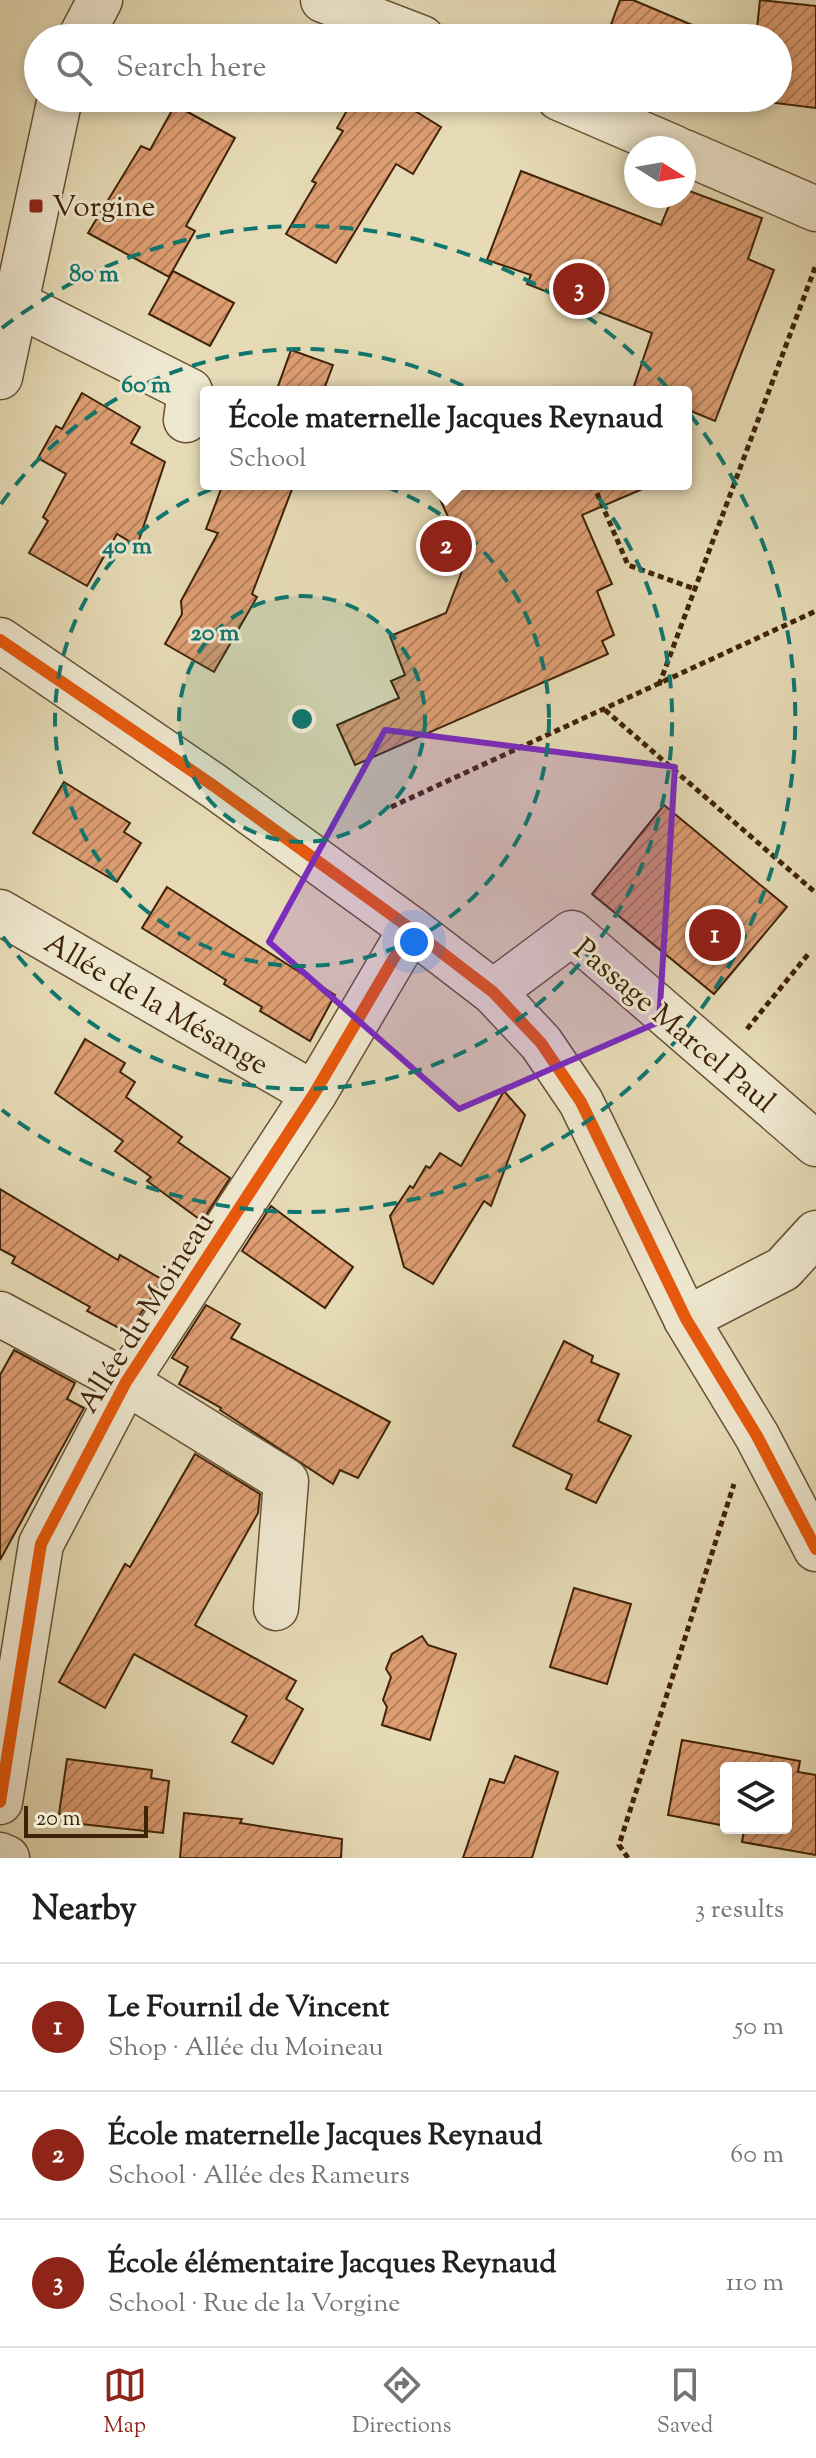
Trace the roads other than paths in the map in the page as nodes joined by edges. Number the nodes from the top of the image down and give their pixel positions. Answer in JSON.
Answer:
{"nodes":[{"id":1,"x":100,"y":0,"type":"edge"},
{"id":2,"x":332,"y":2,"type":"edge"},
{"id":3,"x":87,"y":24,"type":"edge"},
{"id":4,"x":387,"y":24,"type":"edge"},
{"id":5,"x":57,"y":112,"type":"edge"},
{"id":6,"x":591,"y":112,"type":"edge"},
{"id":7,"x":647,"y":136,"type":"edge"},
{"id":8,"x":696,"y":157,"type":"edge"},
{"id":9,"x":816,"y":209,"type":"edge"},
{"id":10,"x":15,"y":303,"type":"junction"},
{"id":11,"x":0,"y":377,"type":"edge"},
{"id":12,"x":186,"y":420,"type":"dead end"},
{"id":13,"x":0,"y":640,"type":"edge"},
{"id":14,"x":0,"y":912,"type":"edge"},
{"id":15,"x":411,"y":929,"type":"junction"},
{"id":16,"x":493,"y":992,"type":"junction"},
{"id":17,"x":314,"y":1094,"type":"junction"},
{"id":18,"x":816,"y":1144,"type":"edge"},
{"id":19,"x":816,"y":1233,"type":"edge"},
{"id":20,"x":0,"y":1314,"type":"edge"},
{"id":21,"x":686,"y":1319,"type":"junction"},
{"id":22,"x":126,"y":1382,"type":"junction"},
{"id":23,"x":816,"y":1549,"type":"edge"},
{"id":24,"x":276,"y":1608,"type":"dead end"},
{"id":25,"x":0,"y":1802,"type":"edge"},
{"id":26,"x":0,"y":1855,"type":"edge"},
{"id":27,"x":7,"y":1858,"type":"edge"}],
"edges":[{"from":1,"to":3,"type":"street"},
{"from":2,"to":4,"type":"street"},
{"from":5,"to":10,"type":"street"},
{"from":6,"to":7,"type":"street"},
{"from":8,"to":9,"type":"street"},
{"from":10,"to":11,"type":"street"},
{"from":10,"to":12,"type":"street"},
{"from":13,"to":15,"type":"street"},
{"from":14,"to":17,"type":"street","name":"Allée de la Mésange"},
{"from":15,"to":16,"type":"street"},
{"from":15,"to":17,"type":"street","name":"Allée du Moineau"},
{"from":16,"to":18,"type":"street","name":"Passage Marcel Paul"},
{"from":16,"to":21,"type":"street"},
{"from":17,"to":22,"type":"street","name":"Allée du Moineau"},
{"from":19,"to":21,"type":"street"},
{"from":20,"to":22,"type":"street"},
{"from":21,"to":23,"type":"street"},
{"from":22,"to":24,"type":"street"},
{"from":22,"to":25,"type":"street","name":"Allée du Moineau"},
{"from":26,"to":27,"type":"street"}]}
